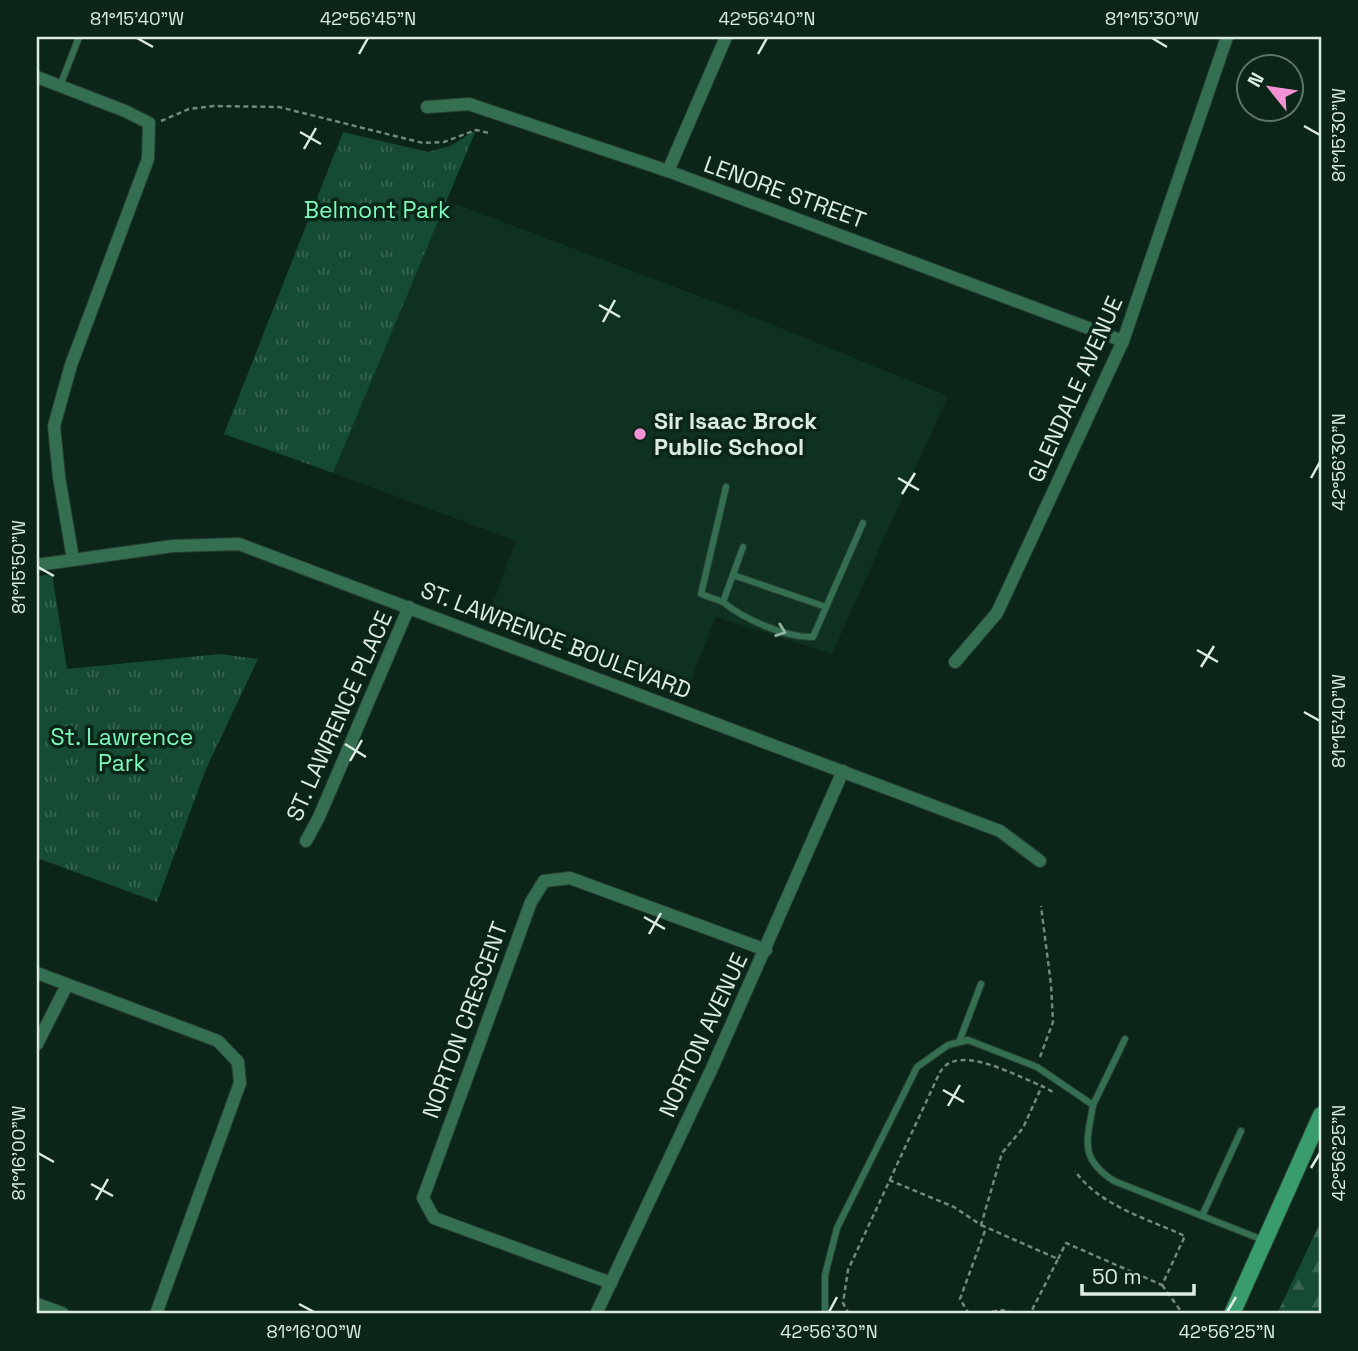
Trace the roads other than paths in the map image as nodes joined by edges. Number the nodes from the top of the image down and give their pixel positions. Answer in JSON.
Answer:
{"nodes":[{"id":1,"x":79,"y":37,"type":"edge"},
{"id":2,"x":726,"y":37,"type":"edge"},
{"id":3,"x":1227,"y":37,"type":"edge"},
{"id":4,"x":37,"y":77,"type":"edge"},
{"id":5,"x":60,"y":86,"type":"junction"},
{"id":6,"x":428,"y":107,"type":"dead end"},
{"id":7,"x":668,"y":171,"type":"junction"},
{"id":8,"x":1123,"y":341,"type":"junction"},
{"id":9,"x":726,"y":487,"type":"dead end"},
{"id":10,"x":863,"y":523,"type":"dead end"},
{"id":11,"x":743,"y":547,"type":"dead end"},
{"id":12,"x":73,"y":559,"type":"junction"},
{"id":13,"x":37,"y":565,"type":"edge"},
{"id":14,"x":733,"y":576,"type":"junction"},
{"id":15,"x":723,"y":602,"type":"junction"},
{"id":16,"x":409,"y":607,"type":"junction"},
{"id":17,"x":826,"y":607,"type":"junction"},
{"id":18,"x":955,"y":662,"type":"dead end"},
{"id":19,"x":843,"y":771,"type":"junction"},
{"id":20,"x":306,"y":841,"type":"dead end"},
{"id":21,"x":1040,"y":862,"type":"dead end"},
{"id":22,"x":766,"y":950,"type":"junction"},
{"id":23,"x":37,"y":973,"type":"edge"},
{"id":24,"x":981,"y":984,"type":"dead end"},
{"id":25,"x":67,"y":985,"type":"junction"},
{"id":26,"x":1125,"y":1039,"type":"dead end"},
{"id":27,"x":959,"y":1042,"type":"junction"},
{"id":28,"x":37,"y":1044,"type":"edge"},
{"id":29,"x":1093,"y":1105,"type":"junction"},
{"id":30,"x":1321,"y":1115,"type":"edge"},
{"id":31,"x":1241,"y":1130,"type":"dead end"},
{"id":32,"x":1202,"y":1216,"type":"junction"},
{"id":33,"x":1265,"y":1241,"type":"junction"},
{"id":34,"x":611,"y":1283,"type":"junction"},
{"id":35,"x":37,"y":1305,"type":"edge"},
{"id":36,"x":62,"y":1314,"type":"edge"},
{"id":37,"x":156,"y":1314,"type":"edge"},
{"id":38,"x":596,"y":1314,"type":"edge"},
{"id":39,"x":825,"y":1314,"type":"edge"},
{"id":40,"x":1233,"y":1314,"type":"edge"}],
"edges":[{"from":1,"to":5,"type":"lane"},
{"from":2,"to":7,"type":"street"},
{"from":3,"to":8,"type":"street","name":"GLENDALE AVENUE"},
{"from":4,"to":5,"type":"street"},
{"from":5,"to":12,"type":"street"},
{"from":6,"to":7,"type":"street","name":"LENORE STREET"},
{"from":7,"to":8,"type":"street","name":"LENORE STREET"},
{"from":8,"to":18,"type":"street","name":"GLENDALE AVENUE"},
{"from":9,"to":15,"type":"lane"},
{"from":10,"to":17,"type":"lane"},
{"from":11,"to":14,"type":"lane"},
{"from":12,"to":13,"type":"street","name":"ST. LAWRENCE BOULEVARD"},
{"from":12,"to":16,"type":"street","name":"ST. LAWRENCE BOULEVARD"},
{"from":14,"to":15,"type":"lane"},
{"from":14,"to":17,"type":"lane"},
{"from":15,"to":17,"type":"lane","one_way":true},
{"from":16,"to":19,"type":"street","name":"ST. LAWRENCE BOULEVARD"},
{"from":16,"to":20,"type":"street","name":"ST. LAWRENCE PLACE"},
{"from":19,"to":21,"type":"street","name":"ST. LAWRENCE BOULEVARD"},
{"from":19,"to":22,"type":"street","name":"NORTON AVENUE"},
{"from":22,"to":34,"type":"street","name":"NORTON AVENUE"},
{"from":22,"to":34,"type":"street","name":"NORTON CRESCENT"},
{"from":23,"to":25,"type":"street"},
{"from":24,"to":27,"type":"lane"},
{"from":25,"to":28,"type":"street"},
{"from":25,"to":37,"type":"street"},
{"from":26,"to":29,"type":"lane"},
{"from":27,"to":29,"type":"lane"},
{"from":27,"to":39,"type":"lane"},
{"from":29,"to":32,"type":"lane"},
{"from":30,"to":33,"type":"main road"},
{"from":31,"to":32,"type":"lane"},
{"from":32,"to":33,"type":"lane"},
{"from":33,"to":40,"type":"main road"},
{"from":34,"to":38,"type":"street","name":"NORTON AVENUE"},
{"from":35,"to":36,"type":"street"}]}
